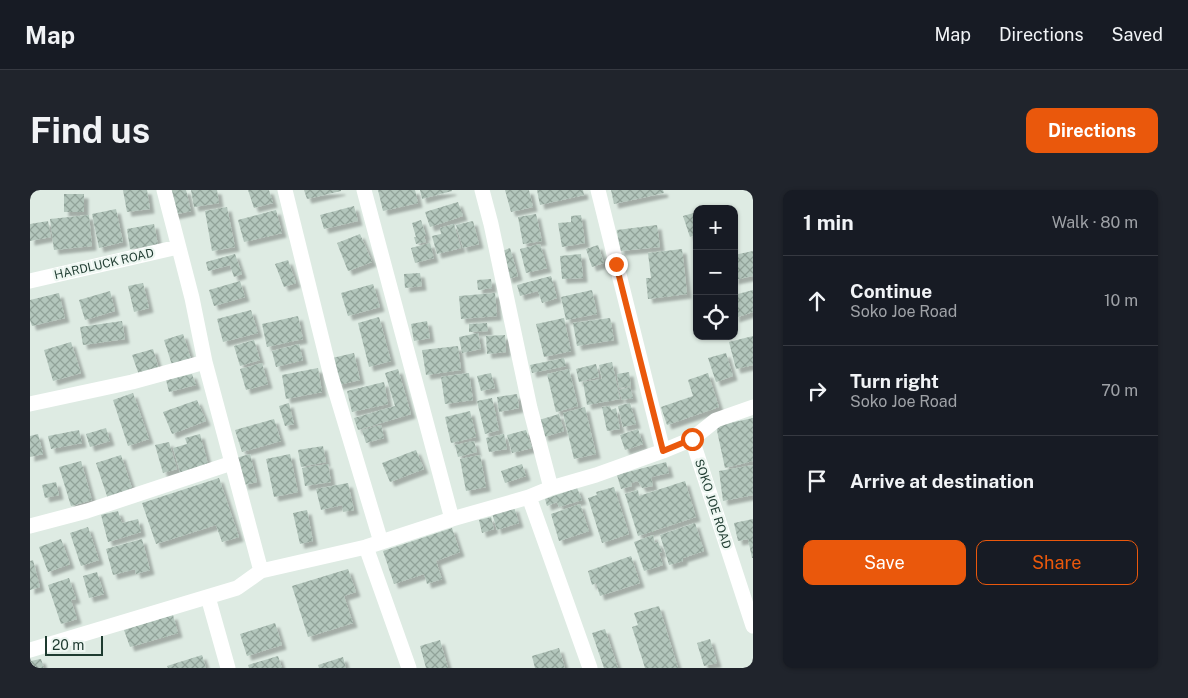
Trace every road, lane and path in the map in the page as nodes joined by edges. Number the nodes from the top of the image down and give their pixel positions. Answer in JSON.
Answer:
{"nodes":[{"id":1,"x":164,"y":190,"type":"edge"},
{"id":2,"x":285,"y":190,"type":"edge"},
{"id":3,"x":364,"y":190,"type":"edge"},
{"id":4,"x":482,"y":190,"type":"edge"},
{"id":5,"x":598,"y":190,"type":"edge"},
{"id":6,"x":178,"y":247,"type":"junction"},
{"id":7,"x":30,"y":281,"type":"edge"},
{"id":8,"x":205,"y":362,"type":"junction"},
{"id":9,"x":30,"y":404,"type":"edge"},
{"id":10,"x":753,"y":407,"type":"edge"},
{"id":11,"x":692,"y":439,"type":"junction"},
{"id":12,"x":663,"y":451,"type":"junction"},
{"id":13,"x":232,"y":464,"type":"junction"},
{"id":14,"x":552,"y":488,"type":"junction"},
{"id":15,"x":529,"y":497,"type":"junction"},
{"id":16,"x":452,"y":519,"type":"junction"},
{"id":17,"x":30,"y":526,"type":"edge"},
{"id":18,"x":381,"y":542,"type":"junction"},
{"id":19,"x":366,"y":547,"type":"junction"},
{"id":20,"x":261,"y":571,"type":"junction"},
{"id":21,"x":208,"y":597,"type":"junction"},
{"id":22,"x":753,"y":626,"type":"edge"},
{"id":23,"x":30,"y":650,"type":"edge"},
{"id":24,"x":228,"y":668,"type":"edge"},
{"id":25,"x":409,"y":668,"type":"edge"},
{"id":26,"x":590,"y":668,"type":"edge"}],
"edges":[{"from":1,"to":6,"type":"street"},
{"from":2,"to":18,"type":"street"},
{"from":3,"to":16,"type":"street"},
{"from":4,"to":14,"type":"street"},
{"from":5,"to":12,"type":"street"},
{"from":6,"to":7,"type":"street","name":"HARDLUCK ROAD"},
{"from":6,"to":8,"type":"street"},
{"from":8,"to":9,"type":"street"},
{"from":8,"to":13,"type":"street"},
{"from":10,"to":11,"type":"street"},
{"from":11,"to":12,"type":"street"},
{"from":11,"to":22,"type":"street","name":"SOKO JOE ROAD"},
{"from":12,"to":14,"type":"street"},
{"from":13,"to":17,"type":"street"},
{"from":13,"to":20,"type":"street"},
{"from":14,"to":15,"type":"street"},
{"from":15,"to":16,"type":"street"},
{"from":15,"to":26,"type":"street"},
{"from":16,"to":18,"type":"street"},
{"from":18,"to":19,"type":"street"},
{"from":19,"to":20,"type":"street"},
{"from":19,"to":25,"type":"street"},
{"from":20,"to":21,"type":"street"},
{"from":21,"to":23,"type":"street"},
{"from":21,"to":24,"type":"street"}]}
